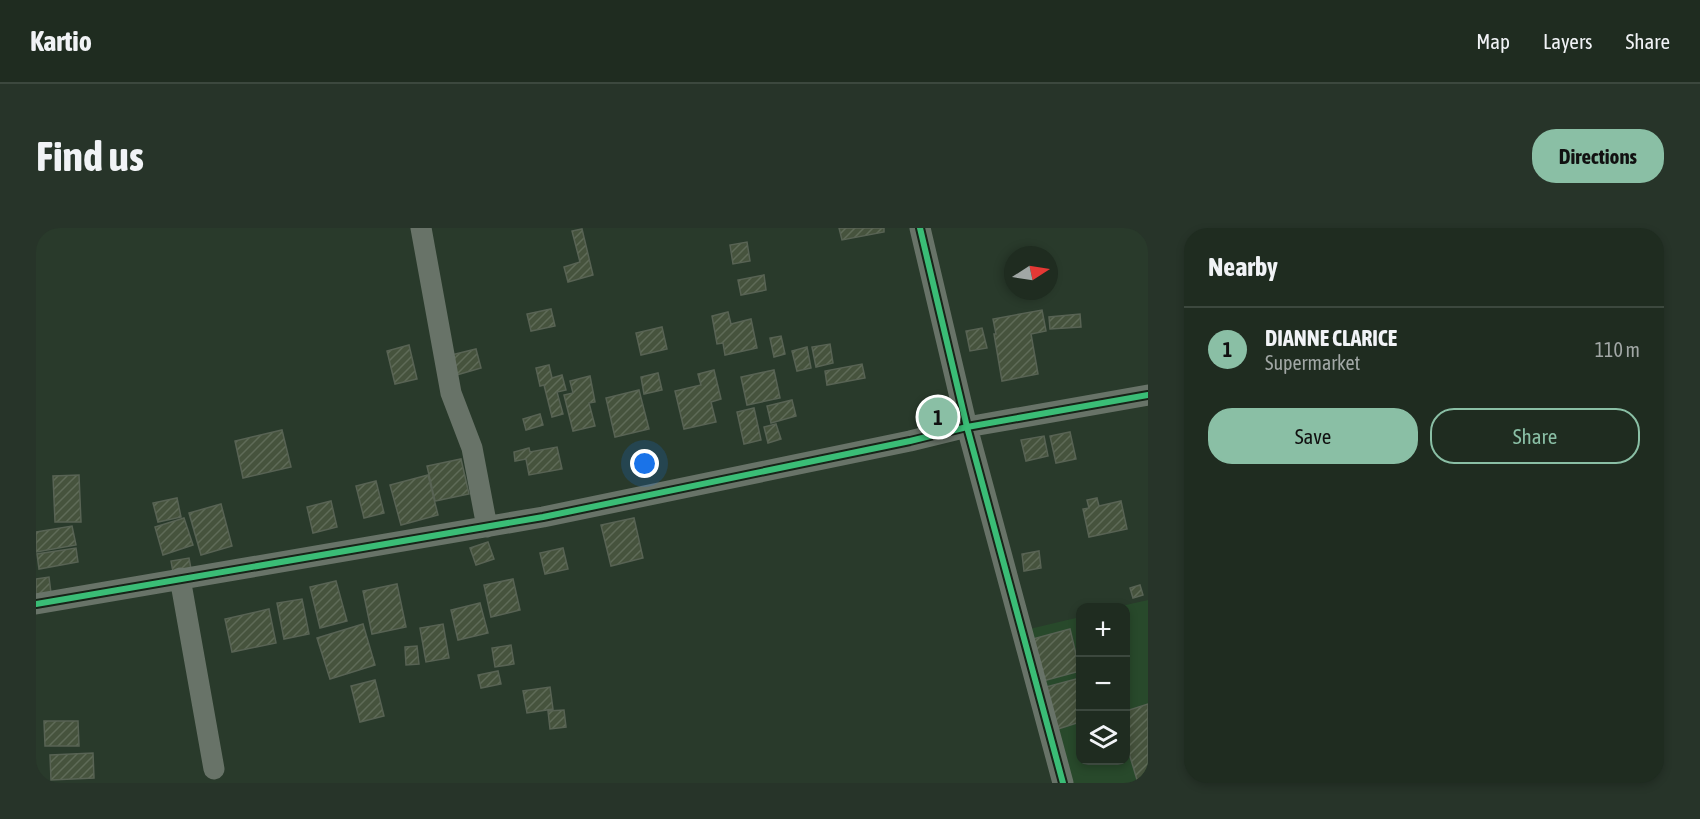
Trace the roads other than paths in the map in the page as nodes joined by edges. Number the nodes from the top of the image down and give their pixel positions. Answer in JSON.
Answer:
{"nodes":[{"id":1,"x":421,"y":228,"type":"edge"},
{"id":2,"x":920,"y":228,"type":"edge"},
{"id":3,"x":1148,"y":395,"type":"edge"},
{"id":4,"x":967,"y":427,"type":"junction"},
{"id":5,"x":487,"y":527,"type":"junction"},
{"id":6,"x":180,"y":578,"type":"junction"},
{"id":7,"x":36,"y":604,"type":"edge"},
{"id":8,"x":214,"y":769,"type":"dead end"},
{"id":9,"x":1063,"y":783,"type":"edge"}],
"edges":[{"from":1,"to":5,"type":"street"},
{"from":2,"to":4,"type":"street"},
{"from":3,"to":4,"type":"street"},
{"from":4,"to":5,"type":"street"},
{"from":4,"to":9,"type":"street"},
{"from":5,"to":6,"type":"street"},
{"from":6,"to":7,"type":"street"},
{"from":6,"to":8,"type":"street"}]}
